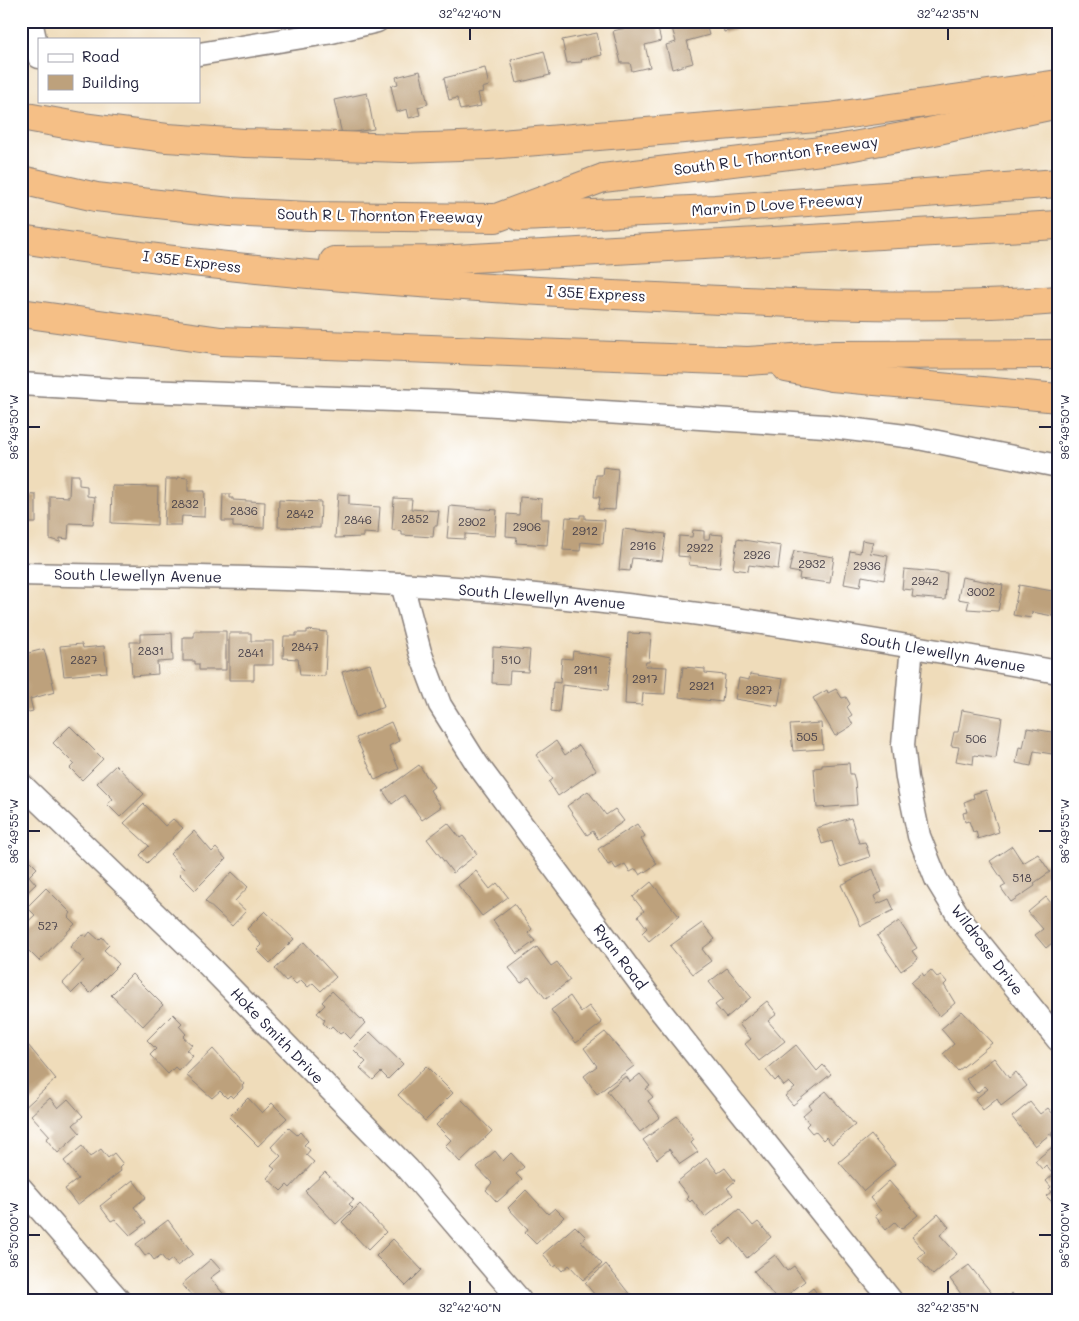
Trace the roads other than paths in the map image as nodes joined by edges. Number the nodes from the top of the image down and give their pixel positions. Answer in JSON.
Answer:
{"nodes":[{"id":1,"x":31,"y":21,"type":"edge"},
{"id":2,"x":377,"y":21,"type":"edge"},
{"id":3,"x":326,"y":27,"type":"edge"},
{"id":4,"x":38,"y":52,"type":"edge"},
{"id":5,"x":200,"y":54,"type":"edge"},
{"id":6,"x":1058,"y":84,"type":"edge"},
{"id":7,"x":1058,"y":104,"type":"edge"},
{"id":8,"x":21,"y":116,"type":"edge"},
{"id":9,"x":21,"y":180,"type":"edge"},
{"id":10,"x":1058,"y":183,"type":"edge"},
{"id":11,"x":496,"y":218,"type":"junction"},
{"id":12,"x":1058,"y":225,"type":"edge"},
{"id":13,"x":21,"y":239,"type":"edge"},
{"id":14,"x":135,"y":255,"type":"junction"},
{"id":15,"x":1058,"y":300,"type":"edge"},
{"id":16,"x":21,"y":313,"type":"edge"},
{"id":17,"x":1058,"y":354,"type":"edge"},
{"id":18,"x":748,"y":361,"type":"junction"},
{"id":19,"x":21,"y":384,"type":"edge"},
{"id":20,"x":1058,"y":398,"type":"edge"},
{"id":21,"x":1058,"y":466,"type":"edge"},
{"id":22,"x":21,"y":574,"type":"edge"},
{"id":23,"x":68,"y":575,"type":"junction"},
{"id":24,"x":402,"y":584,"type":"junction"},
{"id":25,"x":21,"y":590,"type":"edge"},
{"id":26,"x":912,"y":646,"type":"junction"},
{"id":27,"x":1058,"y":672,"type":"edge"},
{"id":28,"x":21,"y":784,"type":"edge"},
{"id":29,"x":1058,"y":1040,"type":"edge"},
{"id":30,"x":21,"y":1188,"type":"edge"},
{"id":31,"x":119,"y":1300,"type":"edge"},
{"id":32,"x":520,"y":1300,"type":"edge"},
{"id":33,"x":891,"y":1300,"type":"edge"}],
"edges":[{"from":1,"to":4,"type":"street"},
{"from":2,"to":3,"type":"street"},
{"from":3,"to":5,"type":"street"},
{"from":6,"to":8,"type":"highway"},
{"from":7,"to":11,"type":"highway","name":"South R L Thornton Freeway"},
{"from":9,"to":11,"type":"highway","name":"South R L Thornton Freeway"},
{"from":10,"to":11,"type":"highway","name":"Marvin D Love Freeway"},
{"from":12,"to":14,"type":"highway","name":"I 35E Express"},
{"from":13,"to":14,"type":"highway","name":"I 35E Express"},
{"from":14,"to":15,"type":"highway","name":"I 35E Express"},
{"from":16,"to":18,"type":"highway"},
{"from":17,"to":18,"type":"highway"},
{"from":18,"to":20,"type":"highway"},
{"from":19,"to":21,"type":"street"},
{"from":22,"to":23,"type":"street","name":"South Llewellyn Avenue"},
{"from":23,"to":24,"type":"street","name":"South Llewellyn Avenue"},
{"from":23,"to":25,"type":"street"},
{"from":24,"to":26,"type":"street","name":"South Llewellyn Avenue"},
{"from":24,"to":33,"type":"street","name":"Ryan Road"},
{"from":26,"to":27,"type":"street","name":"South Llewellyn Avenue"},
{"from":26,"to":29,"type":"street","name":"Wildrose Drive"},
{"from":28,"to":32,"type":"street","name":"Hoke Smith Drive"},
{"from":30,"to":31,"type":"street"}]}
